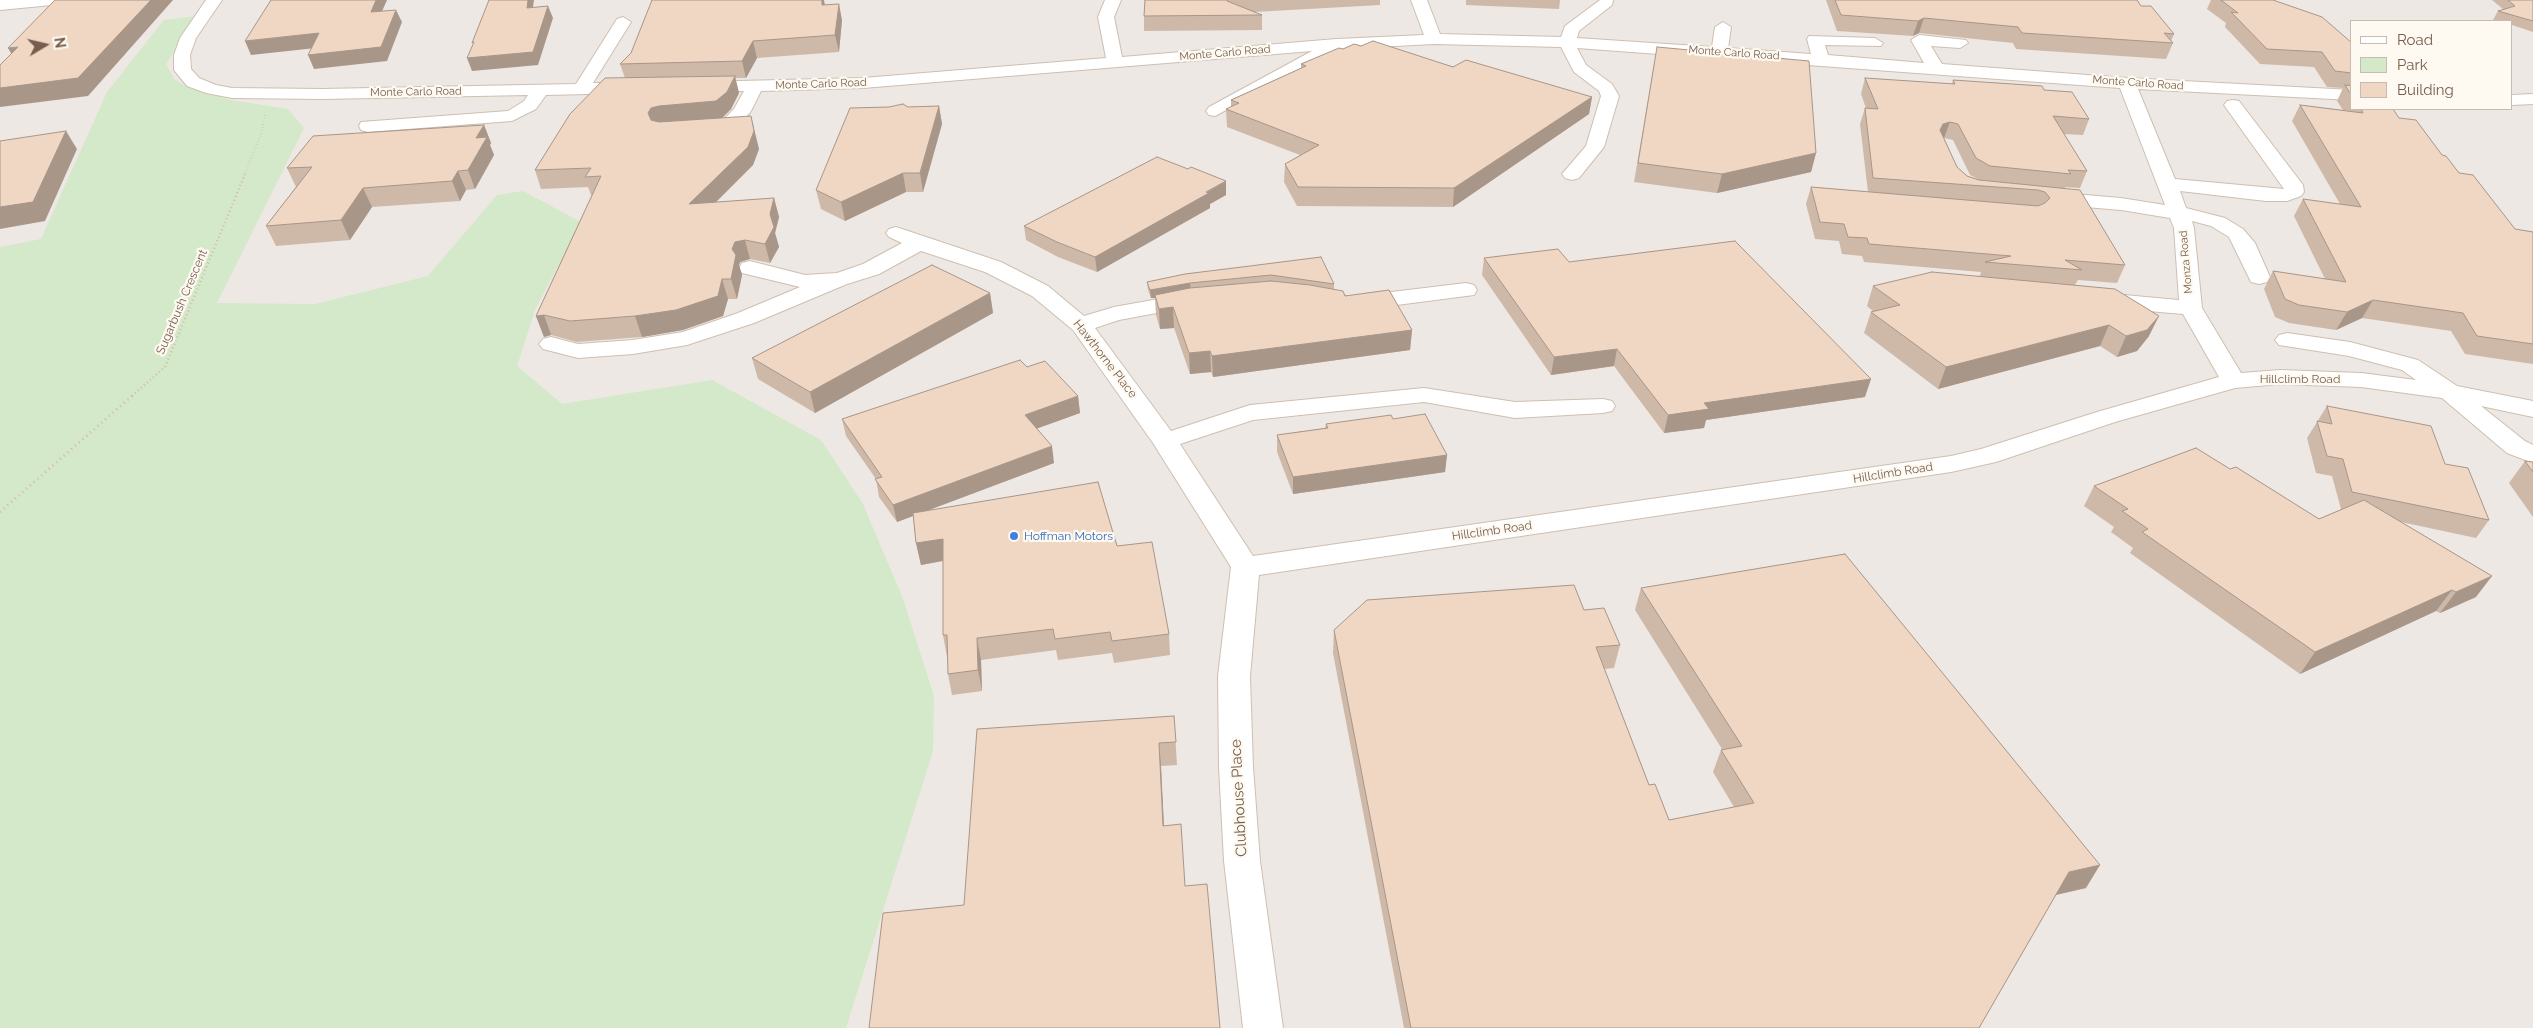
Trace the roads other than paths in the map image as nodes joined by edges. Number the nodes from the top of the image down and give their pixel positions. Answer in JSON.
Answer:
{"nodes":[{"id":1,"x":68,"y":0,"type":"edge"},
{"id":2,"x":214,"y":0,"type":"edge"},
{"id":3,"x":1113,"y":0,"type":"edge"},
{"id":4,"x":1419,"y":0,"type":"edge"},
{"id":5,"x":1607,"y":2,"type":"dead end"},
{"id":6,"x":0,"y":6,"type":"edge"},
{"id":7,"x":53,"y":7,"type":"edge"},
{"id":8,"x":623,"y":22,"type":"dead end"},
{"id":9,"x":1723,"y":27,"type":"dead end"},
{"id":10,"x":1434,"y":39,"type":"junction"},
{"id":11,"x":1568,"y":42,"type":"junction"},
{"id":12,"x":1960,"y":43,"type":"edge"},
{"id":13,"x":1336,"y":44,"type":"junction"},
{"id":14,"x":1875,"y":44,"type":"edge"},
{"id":15,"x":1719,"y":52,"type":"junction"},
{"id":16,"x":1821,"y":60,"type":"junction"},
{"id":17,"x":1115,"y":62,"type":"junction"},
{"id":18,"x":1877,"y":64,"type":"junction"},
{"id":19,"x":1936,"y":68,"type":"junction"},
{"id":20,"x":2127,"y":83,"type":"junction"},
{"id":21,"x":755,"y":86,"type":"junction"},
{"id":22,"x":678,"y":87,"type":"edge"},
{"id":23,"x":649,"y":88,"type":"edge"},
{"id":24,"x":581,"y":89,"type":"junction"},
{"id":25,"x":541,"y":90,"type":"junction"},
{"id":26,"x":2044,"y":94,"type":"edge"},
{"id":27,"x":2350,"y":94,"type":"edge"},
{"id":28,"x":2533,"y":99,"type":"edge"},
{"id":29,"x":2513,"y":100,"type":"edge"},
{"id":30,"x":2233,"y":105,"type":"dead end"},
{"id":31,"x":1215,"y":111,"type":"dead end"},
{"id":32,"x":368,"y":126,"type":"dead end"},
{"id":33,"x":682,"y":131,"type":"edge"},
{"id":34,"x":1572,"y":174,"type":"dead end"},
{"id":35,"x":2166,"y":184,"type":"junction"},
{"id":36,"x":2035,"y":196,"type":"edge"},
{"id":37,"x":2045,"y":216,"type":"edge"},
{"id":38,"x":2180,"y":220,"type":"junction"},
{"id":39,"x":896,"y":233,"type":"dead end"},
{"id":40,"x":920,"y":243,"type":"junction"},
{"id":41,"x":750,"y":268,"type":"edge"},
{"id":42,"x":2259,"y":277,"type":"dead end"},
{"id":43,"x":838,"y":279,"type":"junction"},
{"id":44,"x":1466,"y":290,"type":"dead end"},
{"id":45,"x":1209,"y":298,"type":"edge"},
{"id":46,"x":2086,"y":298,"type":"edge"},
{"id":47,"x":1333,"y":302,"type":"edge"},
{"id":48,"x":2191,"y":308,"type":"junction"},
{"id":49,"x":1081,"y":325,"type":"junction"},
{"id":50,"x":2287,"y":340,"type":"dead end"},
{"id":51,"x":551,"y":344,"type":"edge"},
{"id":52,"x":2233,"y":381,"type":"junction"},
{"id":53,"x":2449,"y":392,"type":"junction"},
{"id":54,"x":1603,"y":406,"type":"dead end"},
{"id":55,"x":2533,"y":408,"type":"edge"},
{"id":56,"x":1165,"y":440,"type":"junction"},
{"id":57,"x":2533,"y":455,"type":"edge"},
{"id":58,"x":1245,"y":567,"type":"junction"},
{"id":59,"x":1263,"y":1028,"type":"edge"}],
"edges":[{"from":1,"to":7,"type":"street"},
{"from":2,"to":25,"type":"street","name":"Monte Carlo Road"},
{"from":3,"to":17,"type":"street"},
{"from":4,"to":10,"type":"street"},
{"from":5,"to":11,"type":"street"},
{"from":6,"to":7,"type":"street"},
{"from":8,"to":24,"type":"street"},
{"from":9,"to":15,"type":"street"},
{"from":10,"to":11,"type":"street","name":"Monte Carlo Road"},
{"from":10,"to":13,"type":"street","name":"Monte Carlo Road"},
{"from":11,"to":15,"type":"street","name":"Monte Carlo Road"},
{"from":11,"to":34,"type":"street"},
{"from":12,"to":19,"type":"street"},
{"from":13,"to":17,"type":"street","name":"Monte Carlo Road"},
{"from":13,"to":31,"type":"street"},
{"from":14,"to":16,"type":"street"},
{"from":15,"to":16,"type":"street","name":"Monte Carlo Road"},
{"from":16,"to":18,"type":"street","name":"Monte Carlo Road"},
{"from":17,"to":21,"type":"street","name":"Monte Carlo Road"},
{"from":18,"to":19,"type":"street","name":"Monte Carlo Road"},
{"from":18,"to":26,"type":"street"},
{"from":19,"to":20,"type":"street","name":"Monte Carlo Road"},
{"from":20,"to":27,"type":"street","name":"Monte Carlo Road"},
{"from":20,"to":35,"type":"street","name":"Monza Road"},
{"from":21,"to":22,"type":"street","name":"Monte Carlo Road"},
{"from":21,"to":33,"type":"street"},
{"from":23,"to":24,"type":"street","name":"Monte Carlo Road"},
{"from":24,"to":25,"type":"street","name":"Monte Carlo Road"},
{"from":25,"to":32,"type":"street"},
{"from":28,"to":29,"type":"street"},
{"from":30,"to":35,"type":"street"},
{"from":35,"to":38,"type":"street","name":"Monza Road"},
{"from":36,"to":38,"type":"street"},
{"from":37,"to":38,"type":"street"},
{"from":38,"to":42,"type":"street"},
{"from":38,"to":48,"type":"street","name":"Monza Road"},
{"from":39,"to":40,"type":"street","name":"Hawthorne Place"},
{"from":40,"to":43,"type":"street"},
{"from":40,"to":49,"type":"street","name":"Hawthorne Place"},
{"from":41,"to":43,"type":"street"},
{"from":43,"to":51,"type":"street"},
{"from":44,"to":47,"type":"street"},
{"from":45,"to":49,"type":"street"},
{"from":46,"to":48,"type":"street"},
{"from":48,"to":52,"type":"street","name":"Monza Road"},
{"from":49,"to":56,"type":"street","name":"Hawthorne Place"},
{"from":50,"to":53,"type":"street"},
{"from":52,"to":53,"type":"street","name":"Hillclimb Road"},
{"from":52,"to":58,"type":"street","name":"Hillclimb Road"},
{"from":53,"to":55,"type":"street","name":"Hillclimb Road"},
{"from":53,"to":57,"type":"street"},
{"from":54,"to":56,"type":"street"},
{"from":56,"to":58,"type":"street","name":"Hawthorne Place"},
{"from":58,"to":59,"type":"street","name":"Clubhouse Place"}]}
